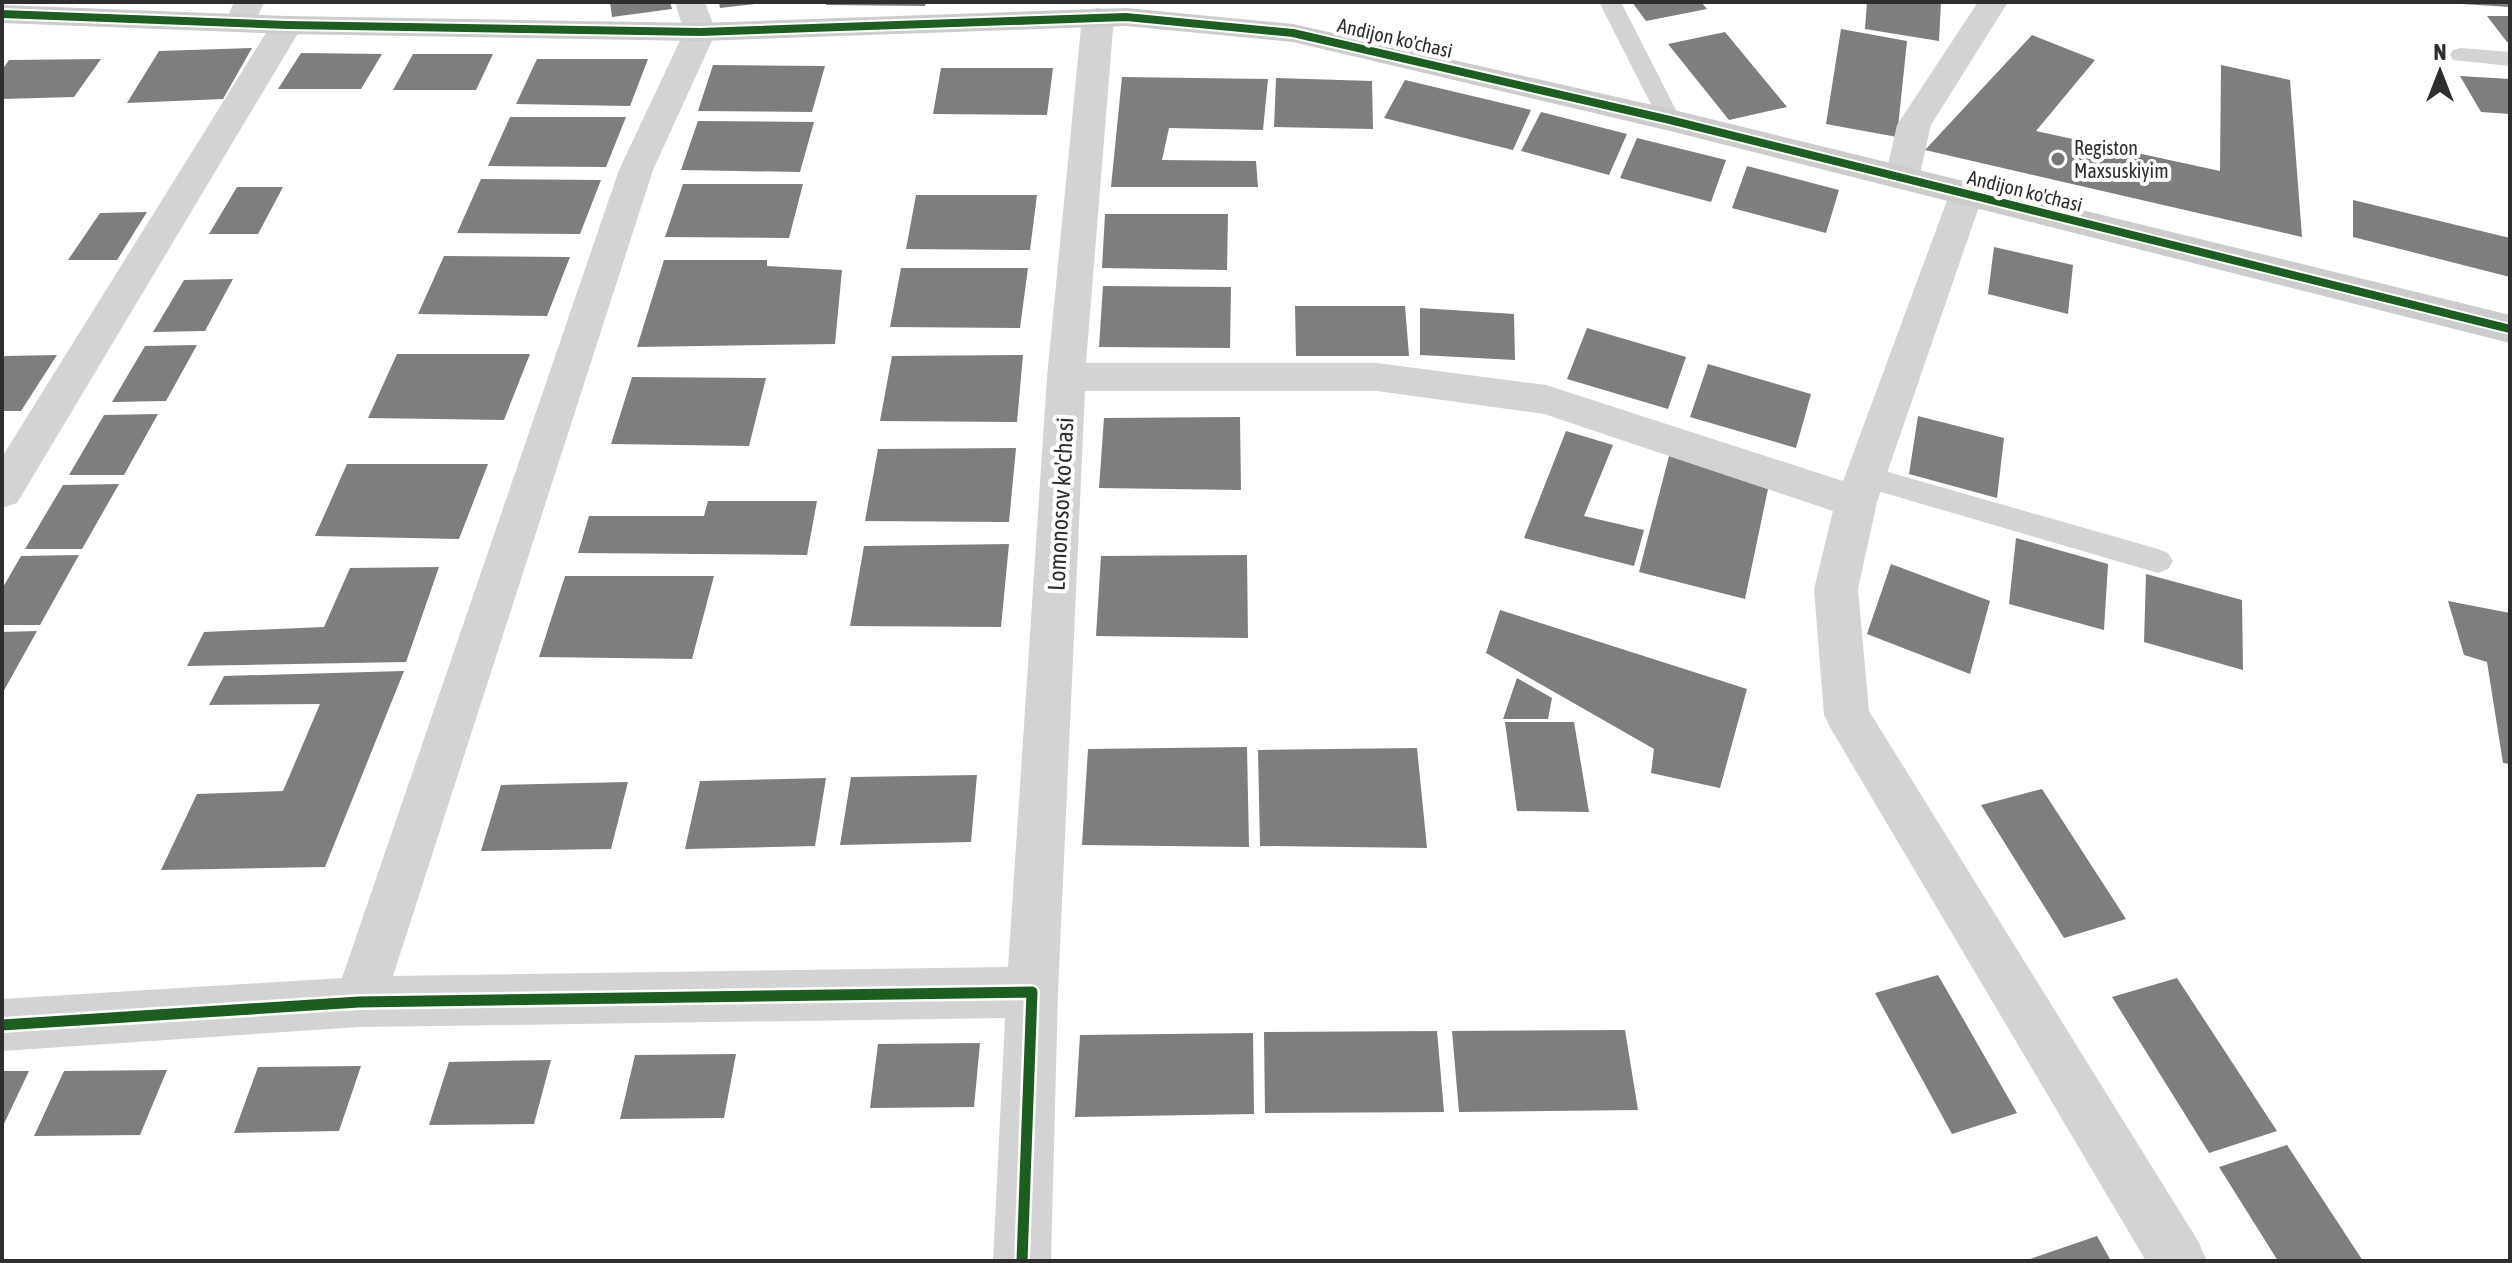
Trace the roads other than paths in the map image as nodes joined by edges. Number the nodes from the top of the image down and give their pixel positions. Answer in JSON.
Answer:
{"nodes":[{"id":1,"x":1610,"y":2,"type":"edge"},
{"id":2,"x":1993,"y":2,"type":"edge"},
{"id":3,"x":1118,"y":12,"type":"edge"},
{"id":4,"x":245,"y":13,"type":"edge"},
{"id":5,"x":2,"y":14,"type":"edge"},
{"id":6,"x":695,"y":17,"type":"edge"},
{"id":7,"x":287,"y":25,"type":"junction"},
{"id":8,"x":2461,"y":55,"type":"dead end"},
{"id":9,"x":2510,"y":59,"type":"edge"},
{"id":10,"x":1670,"y":120,"type":"junction"},
{"id":11,"x":1902,"y":178,"type":"junction"},
{"id":12,"x":1966,"y":195,"type":"junction"},
{"id":13,"x":2510,"y":329,"type":"edge"},
{"id":14,"x":1066,"y":377,"type":"junction"},
{"id":15,"x":1862,"y":489,"type":"junction"},
{"id":16,"x":2,"y":492,"type":"edge"},
{"id":17,"x":2158,"y":561,"type":"dead end"},
{"id":18,"x":1032,"y":992,"type":"junction"},
{"id":19,"x":359,"y":1002,"type":"junction"},
{"id":20,"x":2,"y":1025,"type":"edge"},
{"id":21,"x":1022,"y":1261,"type":"edge"},
{"id":22,"x":2178,"y":1261,"type":"edge"}],
"edges":[{"from":1,"to":10,"type":"lane"},
{"from":2,"to":11,"type":"street"},
{"from":3,"to":6,"type":"street","name":"Andijon ko'chasi"},
{"from":3,"to":10,"type":"street","name":"Andijon ko'chasi"},
{"from":3,"to":14,"type":"street","name":"Lomonosov ko'chasi"},
{"from":4,"to":5,"type":"street","name":"Andijon ko'chasi"},
{"from":4,"to":7,"type":"street","name":"Andijon ko'chasi"},
{"from":6,"to":7,"type":"street","name":"Andijon ko'chasi"},
{"from":6,"to":19,"type":"street"},
{"from":7,"to":16,"type":"street"},
{"from":8,"to":9,"type":"lane"},
{"from":10,"to":11,"type":"street","name":"Andijon ko'chasi"},
{"from":11,"to":12,"type":"street","name":"Andijon ko'chasi"},
{"from":12,"to":13,"type":"street","name":"Andijon ko'chasi"},
{"from":12,"to":15,"type":"street"},
{"from":14,"to":15,"type":"street"},
{"from":14,"to":18,"type":"street","name":"Lomonosov ko'chasi"},
{"from":15,"to":17,"type":"lane"},
{"from":15,"to":22,"type":"street"},
{"from":18,"to":19,"type":"street"},
{"from":18,"to":21,"type":"street","name":"Lomonosov ko'chasi"},
{"from":19,"to":20,"type":"street"}]}
